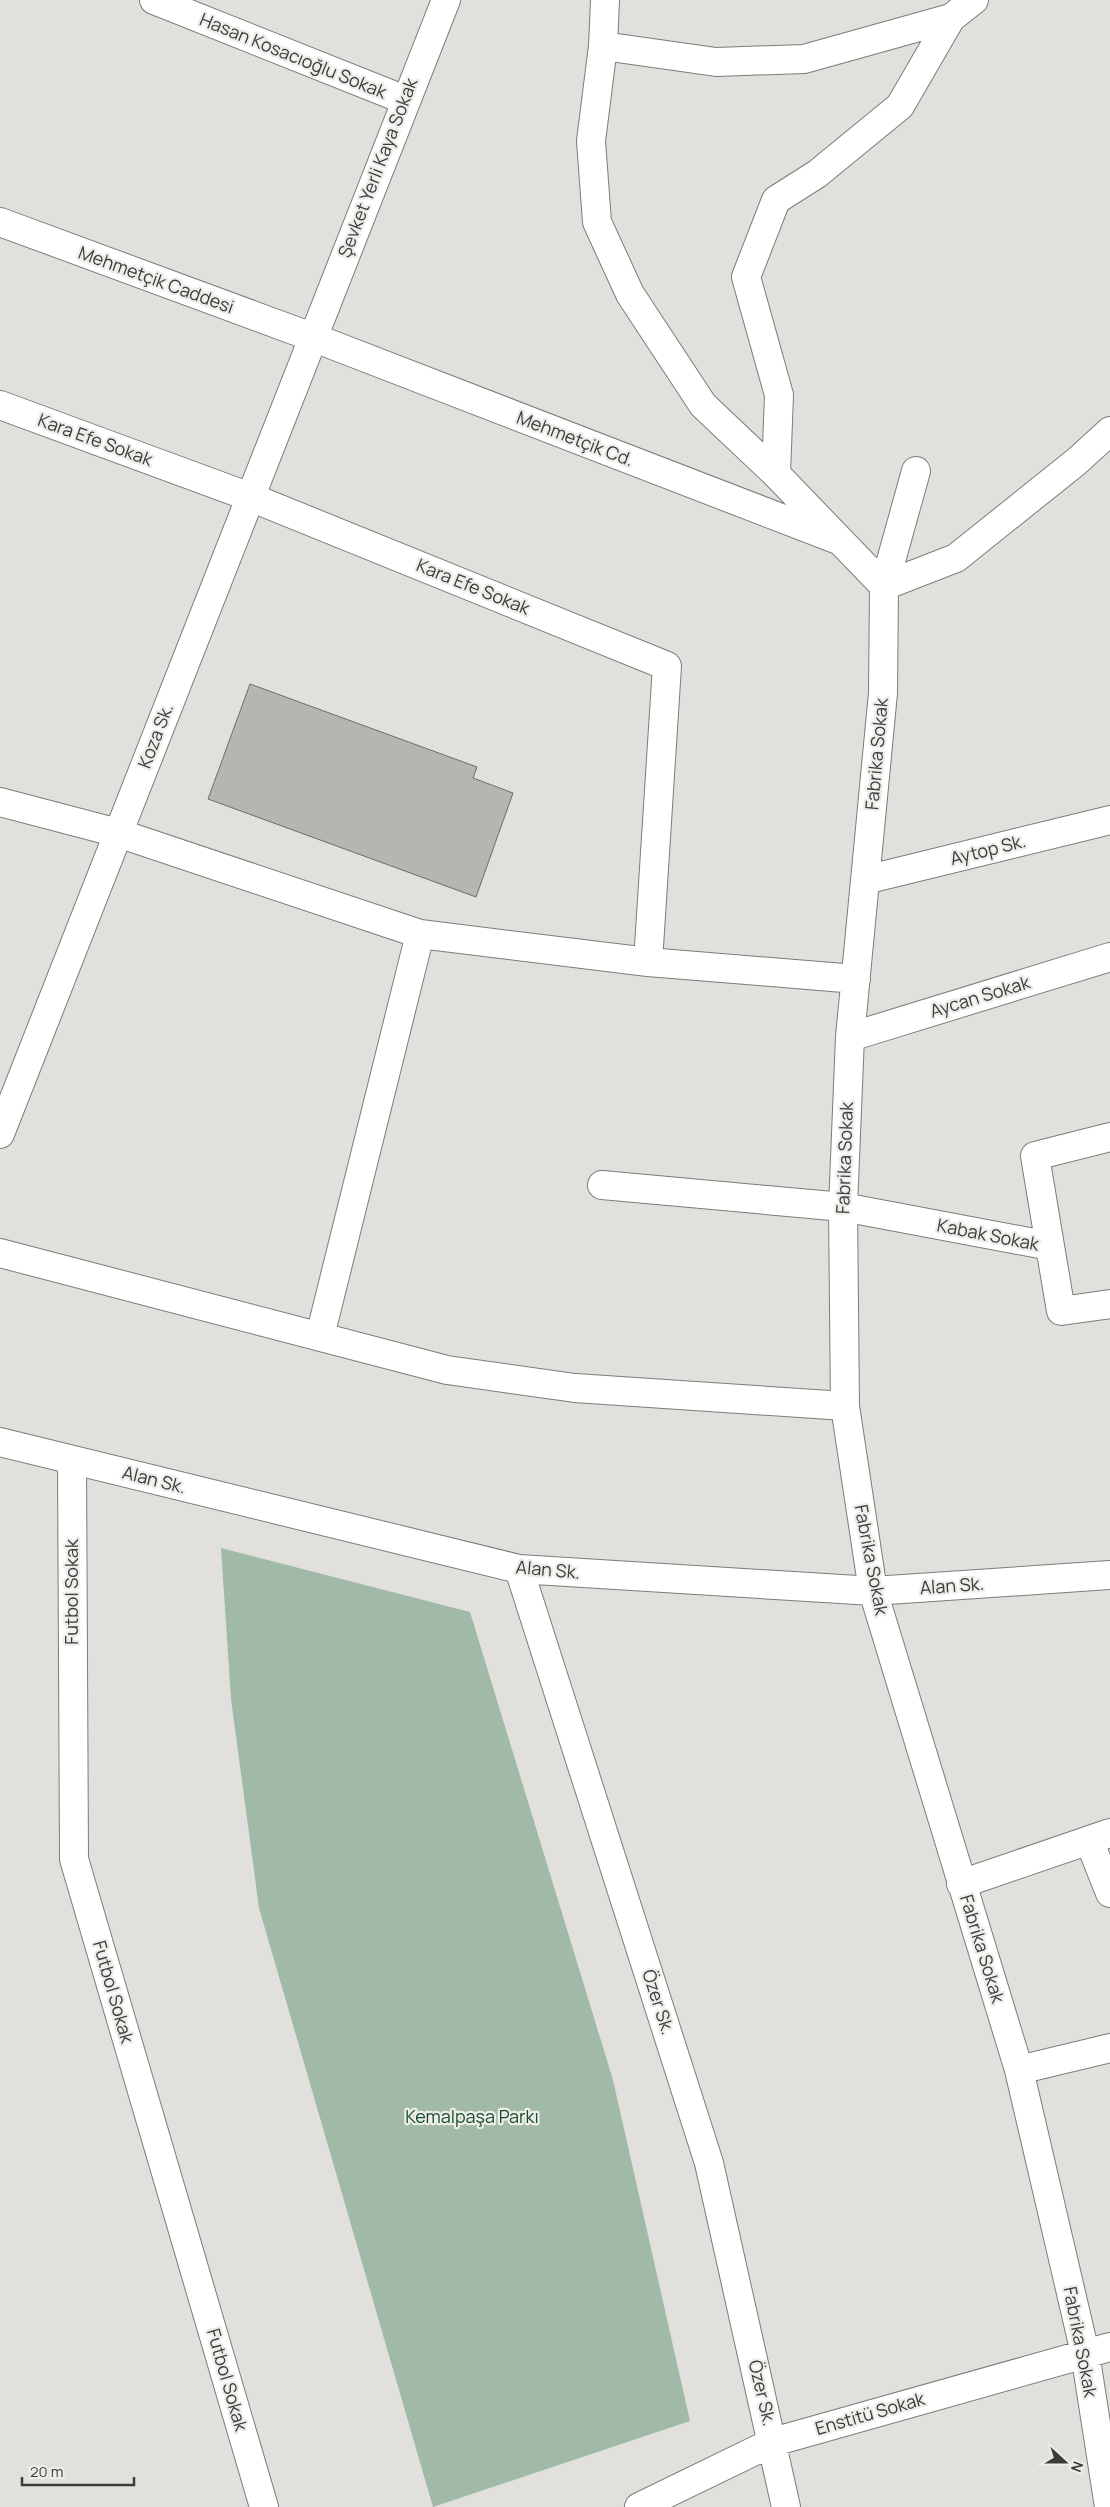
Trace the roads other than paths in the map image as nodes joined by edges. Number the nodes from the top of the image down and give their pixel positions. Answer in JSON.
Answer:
{"nodes":[{"id":1,"x":154,"y":0,"type":"edge"},
{"id":2,"x":446,"y":0,"type":"edge"},
{"id":3,"x":605,"y":0,"type":"edge"},
{"id":4,"x":974,"y":0,"type":"edge"},
{"id":5,"x":951,"y":18,"type":"junction"},
{"id":6,"x":603,"y":46,"type":"junction"},
{"id":7,"x":405,"y":100,"type":"junction"},
{"id":8,"x":0,"y":222,"type":"edge"},
{"id":9,"x":312,"y":338,"type":"junction"},
{"id":10,"x":0,"y":405,"type":"edge"},
{"id":11,"x":1110,"y":431,"type":"edge"},
{"id":12,"x":916,"y":471,"type":"dead end"},
{"id":13,"x":776,"y":474,"type":"junction"},
{"id":14,"x":250,"y":497,"type":"junction"},
{"id":15,"x":838,"y":540,"type":"junction"},
{"id":16,"x":884,"y":586,"type":"junction"},
{"id":17,"x":0,"y":802,"type":"edge"},
{"id":18,"x":1110,"y":820,"type":"edge"},
{"id":19,"x":118,"y":833,"type":"junction"},
{"id":20,"x":865,"y":880,"type":"junction"},
{"id":21,"x":420,"y":934,"type":"junction"},
{"id":22,"x":1110,"y":957,"type":"edge"},
{"id":23,"x":648,"y":962,"type":"junction"},
{"id":24,"x":856,"y":979,"type":"junction"},
{"id":25,"x":850,"y":1037,"type":"junction"},
{"id":26,"x":0,"y":1134,"type":"edge"},
{"id":27,"x":1110,"y":1137,"type":"edge"},
{"id":28,"x":602,"y":1185,"type":"dead end"},
{"id":29,"x":843,"y":1207,"type":"junction"},
{"id":30,"x":1050,"y":1246,"type":"junction"},
{"id":31,"x":0,"y":1253,"type":"edge"},
{"id":32,"x":1110,"y":1304,"type":"edge"},
{"id":33,"x":320,"y":1336,"type":"junction"},
{"id":34,"x":845,"y":1406,"type":"junction"},
{"id":35,"x":0,"y":1442,"type":"edge"},
{"id":36,"x":72,"y":1460,"type":"junction"},
{"id":37,"x":520,"y":1569,"type":"junction"},
{"id":38,"x":1110,"y":1575,"type":"edge"},
{"id":39,"x":873,"y":1591,"type":"junction"},
{"id":40,"x":1100,"y":1836,"type":"edge"},
{"id":41,"x":961,"y":1884,"type":"junction"},
{"id":42,"x":1110,"y":1893,"type":"edge"},
{"id":43,"x":1110,"y":2048,"type":"edge"},
{"id":44,"x":1020,"y":2070,"type":"junction"},
{"id":45,"x":1097,"y":2350,"type":"edge"},
{"id":46,"x":773,"y":2442,"type":"junction"},
{"id":47,"x":264,"y":2507,"type":"edge"},
{"id":48,"x":639,"y":2507,"type":"edge"},
{"id":49,"x":786,"y":2507,"type":"edge"},
{"id":50,"x":1109,"y":2507,"type":"edge"}],
"edges":[{"from":1,"to":7,"type":"street","name":"Hasan Kosacıoğlu Sokak"},
{"from":2,"to":7,"type":"street","name":"Şevket Yerli Kaya Sokak"},
{"from":3,"to":6,"type":"street"},
{"from":4,"to":5,"type":"street"},
{"from":5,"to":6,"type":"street"},
{"from":5,"to":13,"type":"street"},
{"from":6,"to":13,"type":"street"},
{"from":7,"to":9,"type":"street","name":"Şevket Yerli Kaya Sokak"},
{"from":8,"to":9,"type":"street","name":"Mehmetçik Caddesi"},
{"from":9,"to":14,"type":"street","name":"Koza Sk."},
{"from":9,"to":15,"type":"street","name":"Mehmetçik Cd."},
{"from":10,"to":14,"type":"street","name":"Kara Efe Sokak"},
{"from":11,"to":16,"type":"street"},
{"from":12,"to":16,"type":"street","name":"Fabrika Sokak"},
{"from":13,"to":15,"type":"street"},
{"from":14,"to":19,"type":"street","name":"Koza Sk."},
{"from":14,"to":23,"type":"street","name":"Kara Efe Sokak"},
{"from":15,"to":16,"type":"street"},
{"from":16,"to":20,"type":"street","name":"Fabrika Sokak"},
{"from":17,"to":19,"type":"street"},
{"from":18,"to":20,"type":"street","name":"Aytop Sk."},
{"from":19,"to":21,"type":"street"},
{"from":19,"to":26,"type":"street","name":"Koza Sk."},
{"from":20,"to":24,"type":"street","name":"Fabrika Sokak"},
{"from":21,"to":23,"type":"street"},
{"from":21,"to":33,"type":"street"},
{"from":22,"to":25,"type":"street","name":"Aycan Sokak"},
{"from":23,"to":24,"type":"street"},
{"from":24,"to":25,"type":"street","name":"Fabrika Sokak"},
{"from":25,"to":29,"type":"street","name":"Fabrika Sokak"},
{"from":27,"to":30,"type":"street"},
{"from":28,"to":29,"type":"street","name":"Kabak Sokak"},
{"from":29,"to":30,"type":"street","name":"Kabak Sokak"},
{"from":29,"to":34,"type":"street","name":"Fabrika Sokak"},
{"from":30,"to":32,"type":"street","name":"Kabak Sokak"},
{"from":31,"to":33,"type":"street"},
{"from":33,"to":34,"type":"street"},
{"from":34,"to":39,"type":"street","name":"Fabrika Sokak"},
{"from":35,"to":36,"type":"street","name":"Alan Sk."},
{"from":36,"to":37,"type":"street","name":"Alan Sk."},
{"from":36,"to":47,"type":"street","name":"Futbol Sokak"},
{"from":37,"to":39,"type":"street","name":"Alan Sk."},
{"from":37,"to":46,"type":"street","name":"Özer Sk."},
{"from":38,"to":39,"type":"street","name":"Alan Sk."},
{"from":39,"to":41,"type":"street","name":"Fabrika Sokak"},
{"from":40,"to":41,"type":"street"},
{"from":40,"to":42,"type":"street"},
{"from":41,"to":44,"type":"street","name":"Fabrika Sokak"},
{"from":43,"to":44,"type":"street"},
{"from":44,"to":45,"type":"street","name":"Fabrika Sokak"},
{"from":45,"to":46,"type":"street","name":"Enstitü Sokak"},
{"from":45,"to":50,"type":"street","name":"Fabrika Sokak"},
{"from":46,"to":48,"type":"street","name":"Enstitü Sokak"},
{"from":46,"to":49,"type":"street","name":"Özer Sk."}]}
